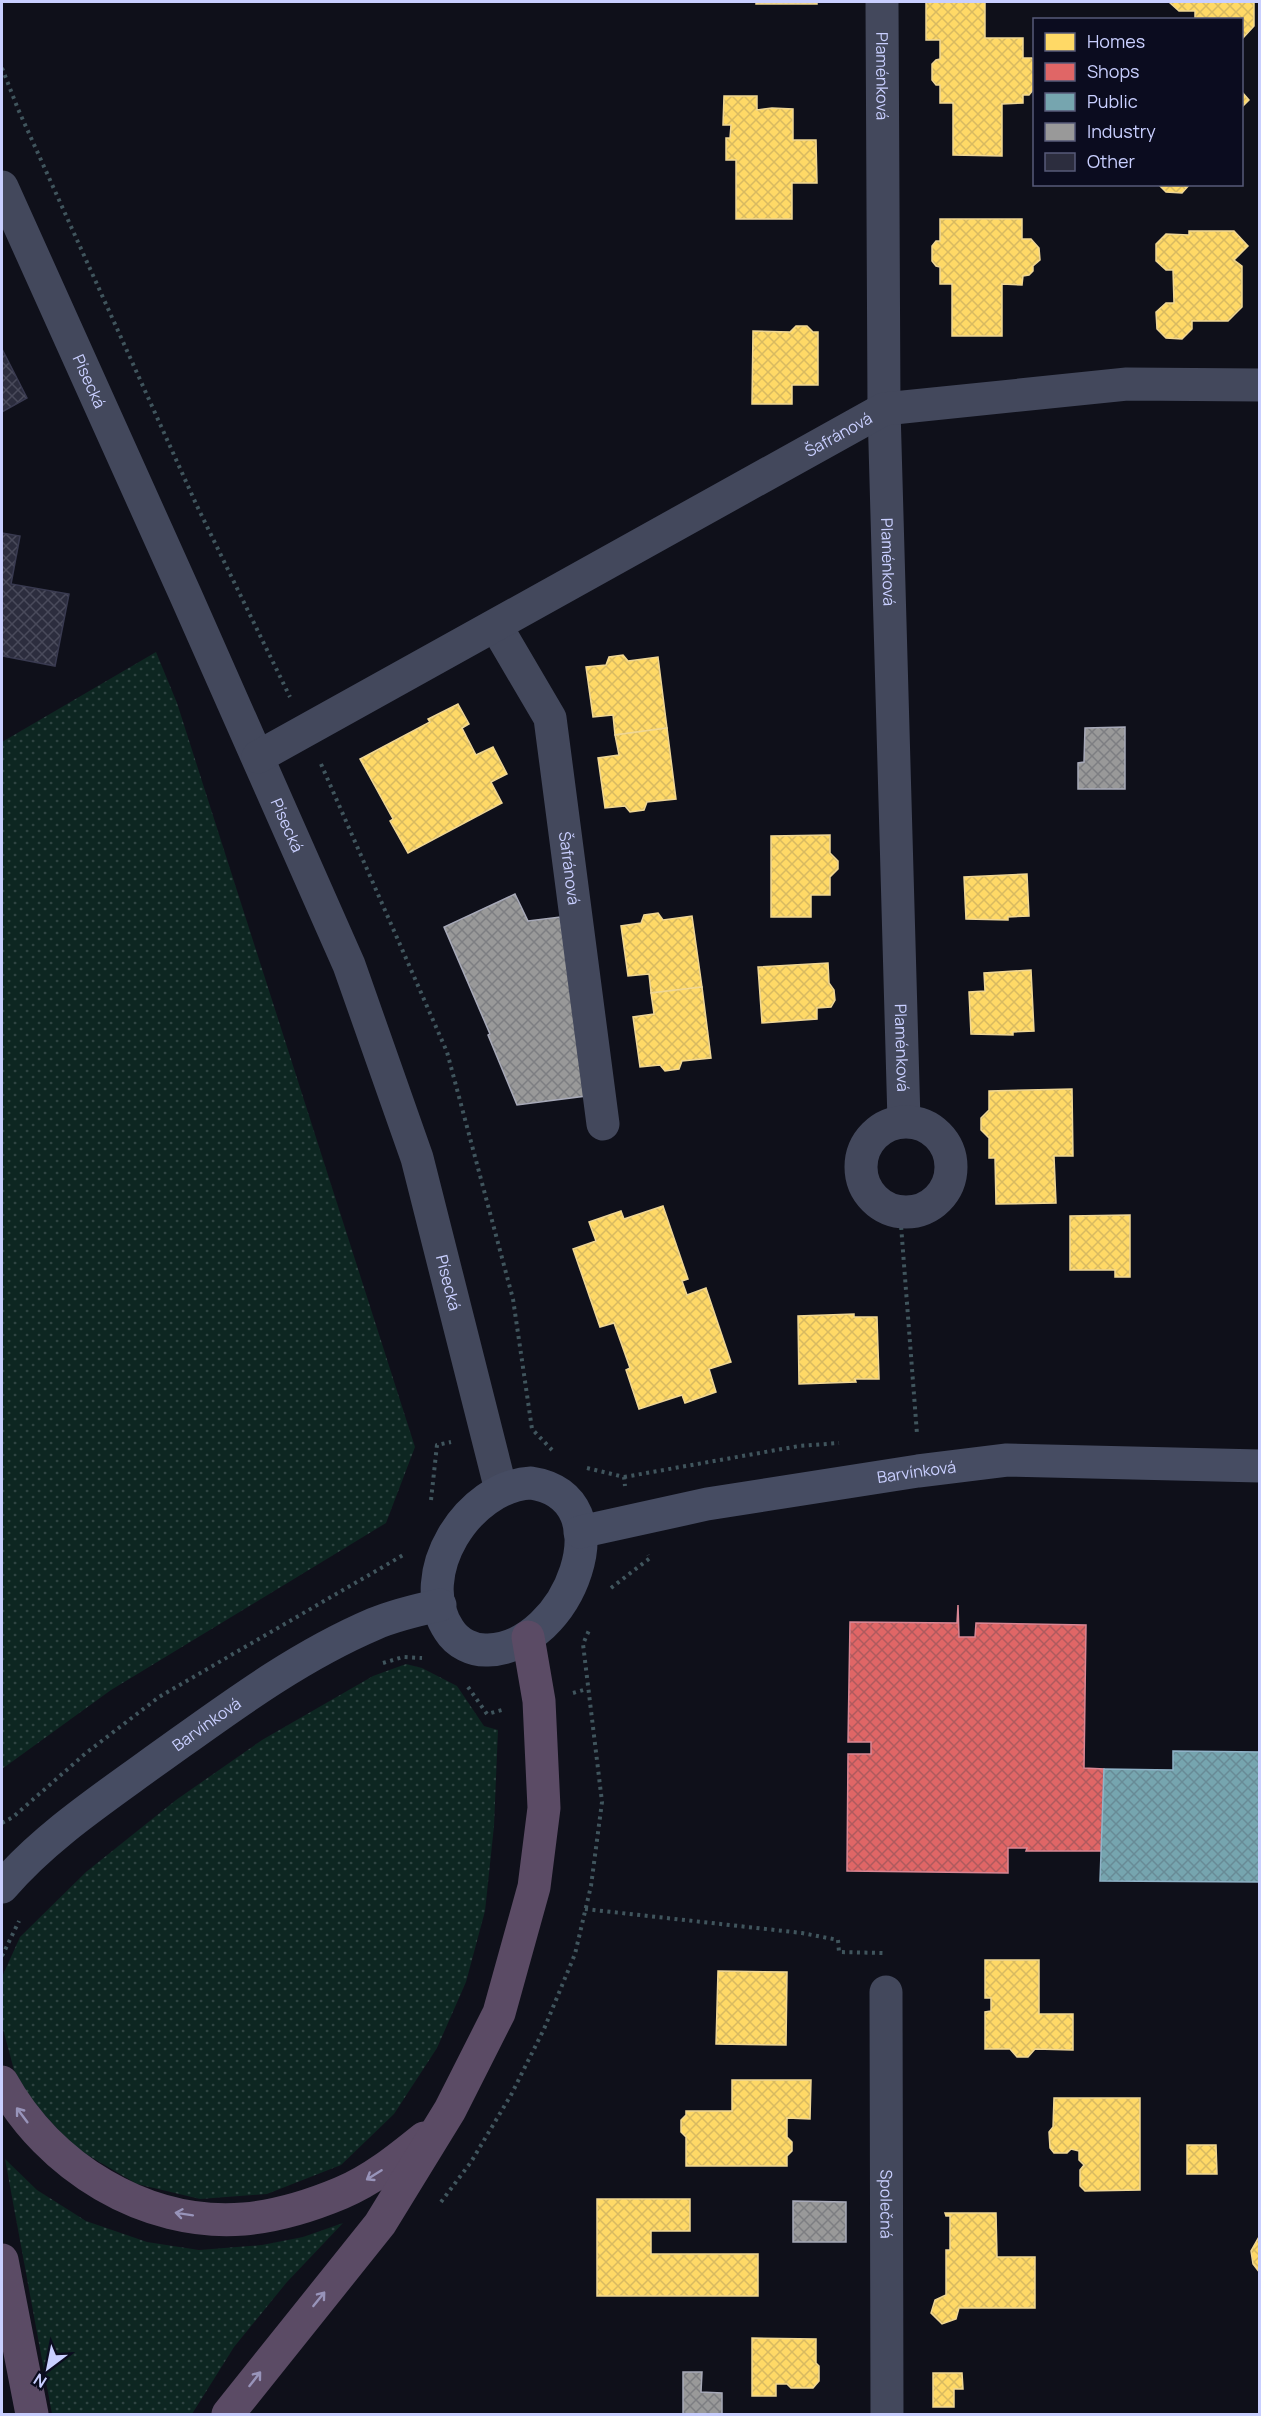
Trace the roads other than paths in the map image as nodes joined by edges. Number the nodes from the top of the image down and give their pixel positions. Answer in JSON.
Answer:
{"nodes":[{"id":1,"x":882,"y":2,"type":"edge"},
{"id":2,"x":2,"y":187,"type":"edge"},
{"id":3,"x":1260,"y":385,"type":"edge"},
{"id":4,"x":884,"y":409,"type":"junction"},
{"id":5,"x":496,"y":626,"type":"junction"},
{"id":6,"x":258,"y":757,"type":"junction"},
{"id":7,"x":904,"y":1121,"type":"junction"},
{"id":8,"x":603,"y":1124,"type":"dead end"},
{"id":9,"x":1260,"y":1466,"type":"edge"},
{"id":10,"x":501,"y":1490,"type":"junction"},
{"id":11,"x":580,"y":1532,"type":"junction"},
{"id":12,"x":440,"y":1605,"type":"junction"},
{"id":13,"x":528,"y":1637,"type":"junction"},
{"id":14,"x":2,"y":1887,"type":"edge"},
{"id":15,"x":886,"y":1992,"type":"dead end"},
{"id":16,"x":2,"y":2082,"type":"edge"},
{"id":17,"x":450,"y":2110,"type":"junction"},
{"id":18,"x":2,"y":2260,"type":"edge"},
{"id":19,"x":32,"y":2415,"type":"edge"},
{"id":20,"x":228,"y":2415,"type":"edge"},
{"id":21,"x":887,"y":2415,"type":"edge"}],
"edges":[{"from":1,"to":4,"type":"street","name":"Plaménková"},
{"from":2,"to":6,"type":"street","name":"Písecká"},
{"from":3,"to":4,"type":"street","name":"Šafránová"},
{"from":4,"to":5,"type":"street","name":"Šafránová"},
{"from":4,"to":7,"type":"street","name":"Plaménková"},
{"from":5,"to":6,"type":"street","name":"Šafránová"},
{"from":5,"to":8,"type":"street","name":"Šafránová"},
{"from":6,"to":10,"type":"street","name":"Písecká"},
{"from":7,"to":7,"type":"street"},
{"from":9,"to":11,"type":"street","name":"Barvínková"},
{"from":10,"to":11,"type":"street"},
{"from":10,"to":12,"type":"street"},
{"from":11,"to":13,"type":"street"},
{"from":12,"to":13,"type":"street"},
{"from":12,"to":14,"type":"street","name":"Barvínková"},
{"from":13,"to":17,"type":"highway"},
{"from":15,"to":21,"type":"street","name":"Společná"},
{"from":17,"to":16,"type":"highway","one_way":true},
{"from":20,"to":17,"type":"highway","one_way":true},
{"from":18,"to":19,"type":"highway"}]}
